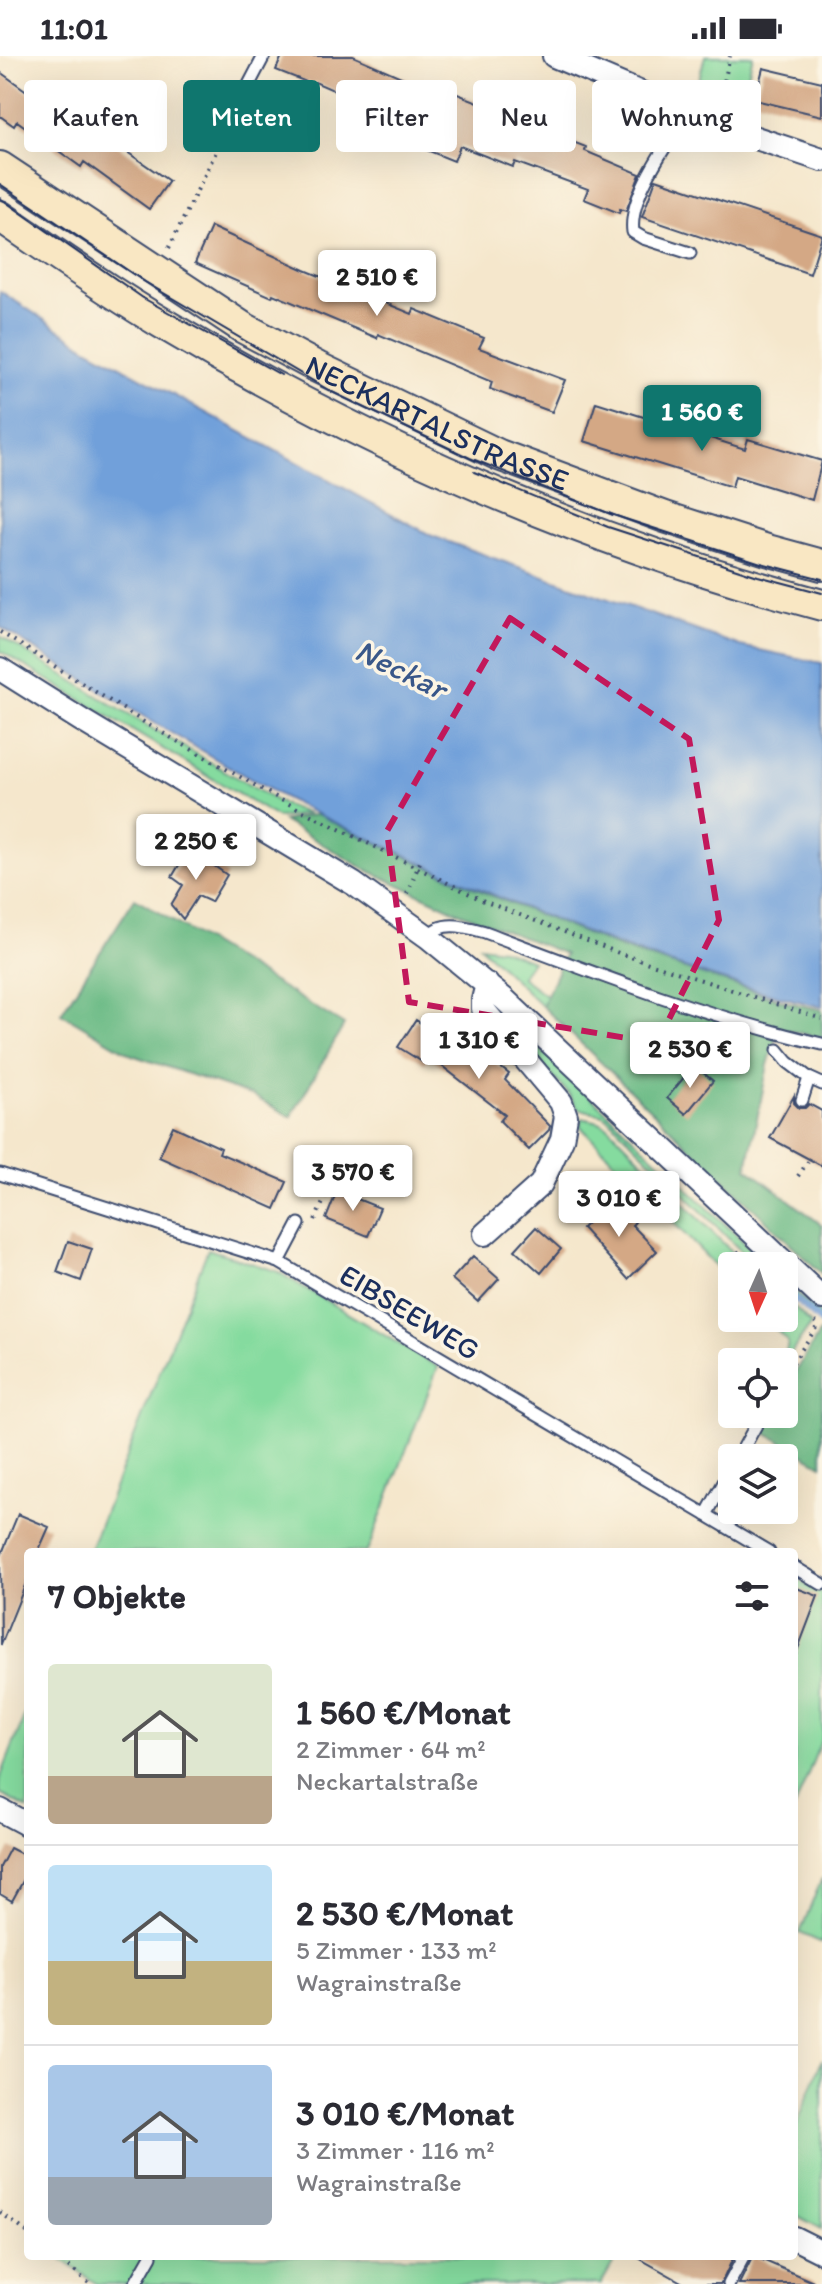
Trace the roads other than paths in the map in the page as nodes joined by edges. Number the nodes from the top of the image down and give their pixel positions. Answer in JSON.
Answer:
{"nodes":[{"id":1,"x":264,"y":56,"type":"edge"},
{"id":2,"x":554,"y":56,"type":"edge"},
{"id":3,"x":251,"y":80,"type":"edge"},
{"id":4,"x":610,"y":80,"type":"edge"},
{"id":5,"x":761,"y":140,"type":"edge"},
{"id":6,"x":663,"y":152,"type":"edge"},
{"id":7,"x":822,"y":160,"type":"edge"},
{"id":8,"x":0,"y":167,"type":"edge"},
{"id":9,"x":0,"y":216,"type":"edge"},
{"id":10,"x":690,"y":253,"type":"dead end"},
{"id":11,"x":822,"y":565,"type":"edge"},
{"id":12,"x":822,"y":605,"type":"edge"},
{"id":13,"x":0,"y":669,"type":"edge"},
{"id":14,"x":428,"y":937,"type":"junction"},
{"id":15,"x":487,"y":984,"type":"junction"},
{"id":16,"x":822,"y":1044,"type":"edge"},
{"id":17,"x":778,"y":1050,"type":"dead end"},
{"id":18,"x":809,"y":1078,"type":"junction"},
{"id":19,"x":822,"y":1084,"type":"edge"},
{"id":20,"x":802,"y":1100,"type":"dead end"},
{"id":21,"x":0,"y":1174,"type":"edge"},
{"id":22,"x":299,"y":1224,"type":"dead end"},
{"id":23,"x":485,"y":1234,"type":"dead end"},
{"id":24,"x":279,"y":1262,"type":"junction"},
{"id":25,"x":822,"y":1298,"type":"edge"},
{"id":26,"x":718,"y":1493,"type":"edge"},
{"id":27,"x":706,"y":1515,"type":"junction"},
{"id":28,"x":762,"y":1548,"type":"edge"},
{"id":29,"x":798,"y":1569,"type":"edge"},
{"id":30,"x":822,"y":1584,"type":"edge"},
{"id":31,"x":0,"y":1810,"type":"edge"},
{"id":32,"x":24,"y":1823,"type":"edge"},
{"id":33,"x":798,"y":2240,"type":"edge"},
{"id":34,"x":822,"y":2252,"type":"edge"},
{"id":35,"x":149,"y":2260,"type":"edge"},
{"id":36,"x":742,"y":2260,"type":"edge"},
{"id":37,"x":135,"y":2284,"type":"edge"},
{"id":38,"x":729,"y":2284,"type":"edge"}],
"edges":[{"from":1,"to":3,"type":"lane"},
{"from":2,"to":4,"type":"street"},
{"from":5,"to":7,"type":"street"},
{"from":6,"to":10,"type":"lane"},
{"from":8,"to":11,"type":"main road","name":"NECKARTALSTRASSE"},
{"from":9,"to":12,"type":"main road","name":"NECKARTALSTRASSE"},
{"from":13,"to":14,"type":"street"},
{"from":14,"to":15,"type":"street"},
{"from":14,"to":16,"type":"lane"},
{"from":15,"to":23,"type":"street"},
{"from":15,"to":25,"type":"street"},
{"from":17,"to":18,"type":"lane"},
{"from":18,"to":19,"type":"lane"},
{"from":18,"to":20,"type":"lane"},
{"from":21,"to":24,"type":"lane","name":"EIBSEEWEG"},
{"from":22,"to":24,"type":"lane"},
{"from":24,"to":27,"type":"lane","name":"EIBSEEWEG"},
{"from":26,"to":27,"type":"lane"},
{"from":27,"to":28,"type":"lane","name":"EIBSEEWEG"},
{"from":29,"to":30,"type":"lane"},
{"from":31,"to":32,"type":"street"},
{"from":33,"to":34,"type":"street"},
{"from":35,"to":37,"type":"lane"},
{"from":36,"to":38,"type":"lane"}]}
